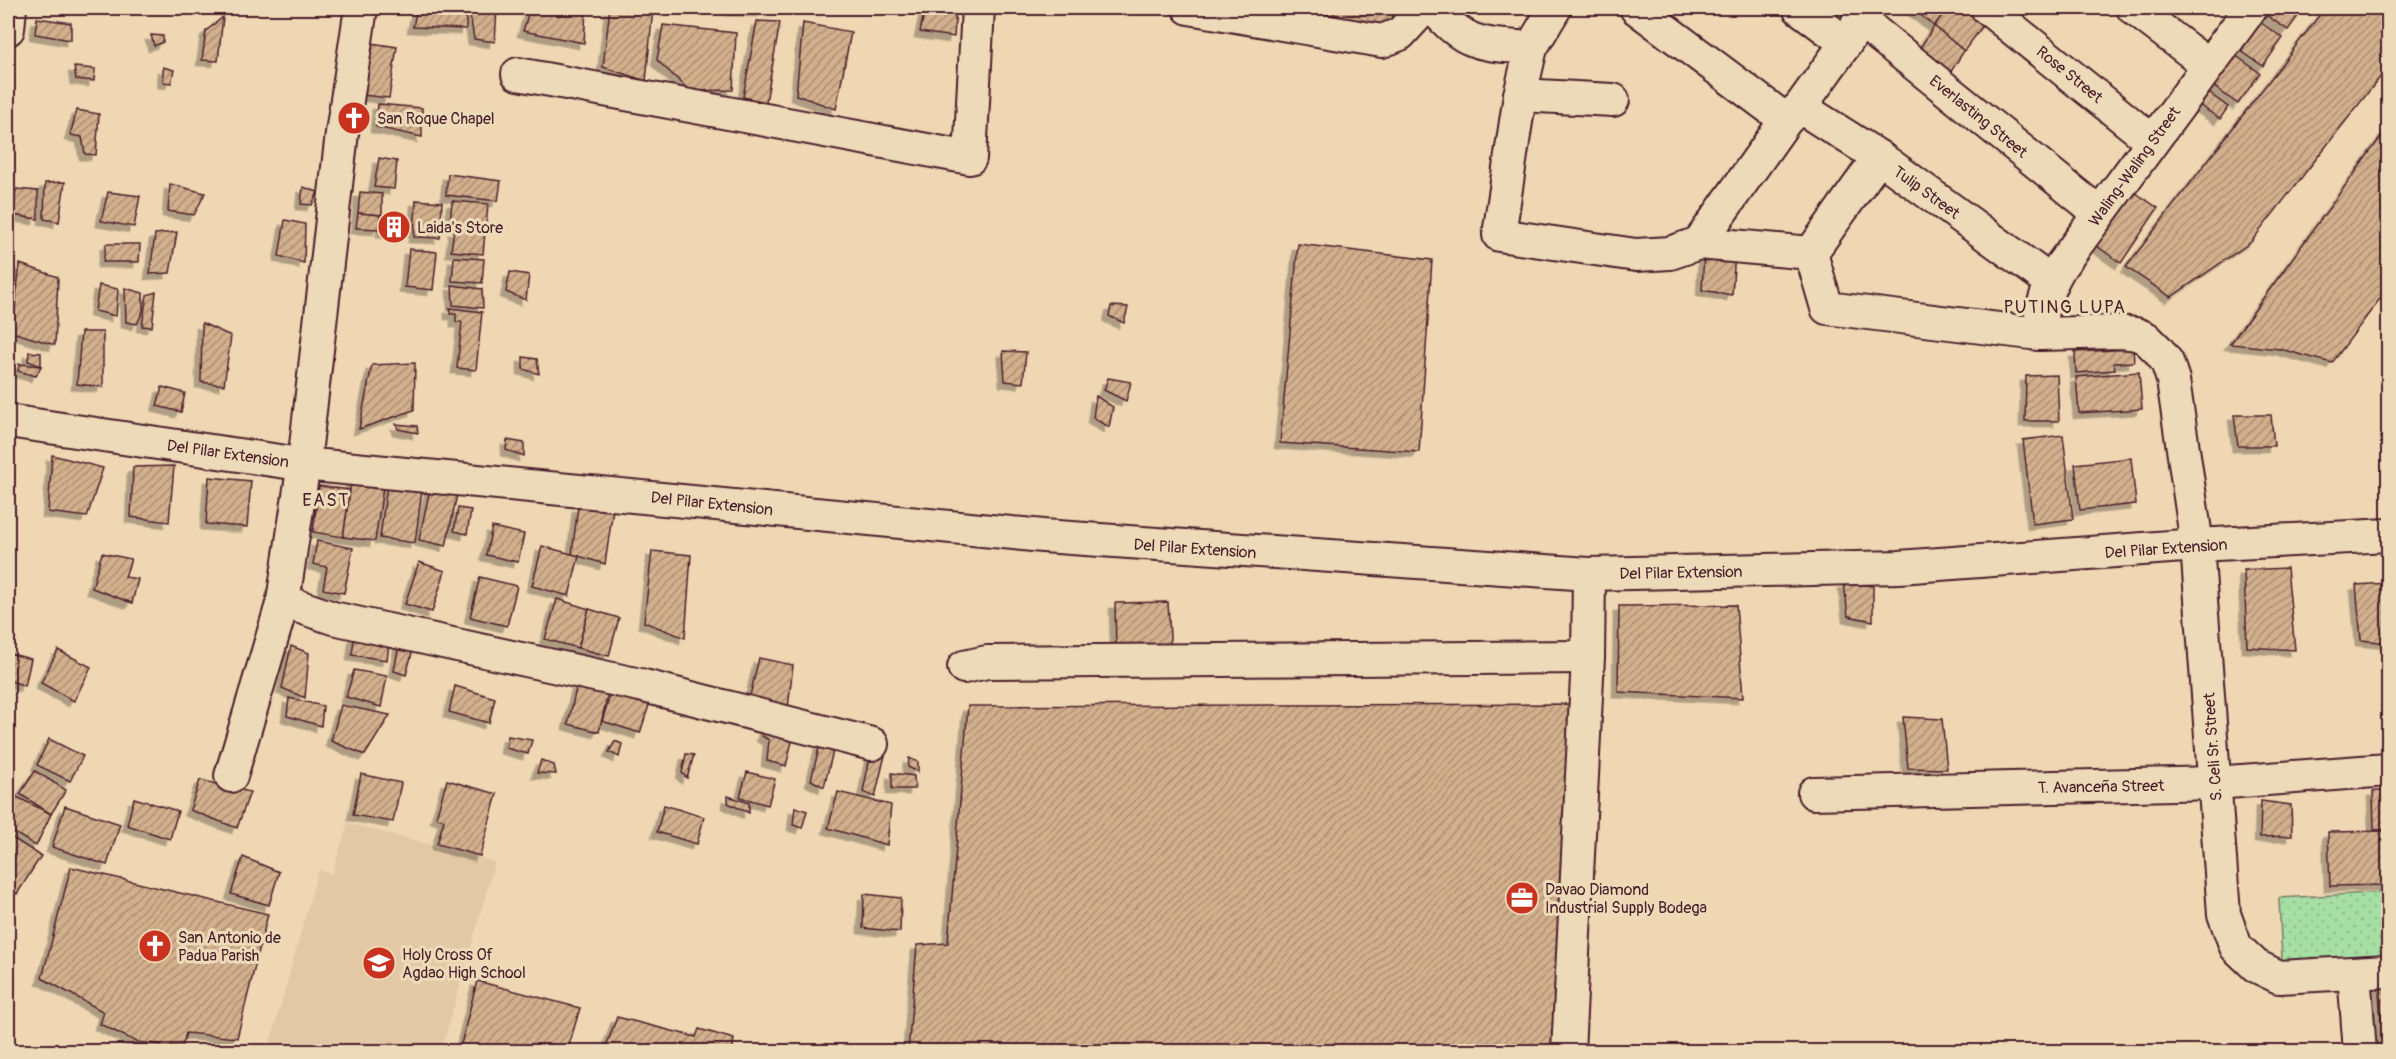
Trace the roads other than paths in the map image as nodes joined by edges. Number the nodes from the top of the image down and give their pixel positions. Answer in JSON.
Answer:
{"nodes":[{"id":1,"x":9,"y":8,"type":"edge"},
{"id":2,"x":361,"y":8,"type":"edge"},
{"id":3,"x":978,"y":8,"type":"edge"},
{"id":4,"x":1189,"y":8,"type":"edge"},
{"id":5,"x":1424,"y":8,"type":"edge"},
{"id":6,"x":1434,"y":8,"type":"edge"},
{"id":7,"x":1555,"y":8,"type":"edge"},
{"id":8,"x":1636,"y":8,"type":"edge"},
{"id":9,"x":1799,"y":8,"type":"edge"},
{"id":10,"x":1987,"y":8,"type":"edge"},
{"id":11,"x":2133,"y":8,"type":"edge"},
{"id":12,"x":2250,"y":8,"type":"edge"},
{"id":13,"x":1327,"y":20,"type":"edge"},
{"id":14,"x":1858,"y":23,"type":"edge"},
{"id":15,"x":8,"y":30,"type":"edge"},
{"id":16,"x":1531,"y":48,"type":"junction"},
{"id":17,"x":2208,"y":65,"type":"junction"},
{"id":18,"x":518,"y":74,"type":"dead end"},
{"id":19,"x":1520,"y":95,"type":"junction"},
{"id":20,"x":1613,"y":100,"type":"dead end"},
{"id":21,"x":1793,"y":113,"type":"junction"},
{"id":22,"x":2152,"y":141,"type":"junction"},
{"id":23,"x":1879,"y":157,"type":"junction"},
{"id":24,"x":2099,"y":213,"type":"junction"},
{"id":25,"x":1699,"y":243,"type":"junction"},
{"id":26,"x":1811,"y":253,"type":"junction"},
{"id":27,"x":2051,"y":282,"type":"junction"},
{"id":28,"x":2039,"y":334,"type":"junction"},
{"id":29,"x":8,"y":422,"type":"edge"},
{"id":30,"x":304,"y":463,"type":"junction"},
{"id":31,"x":2388,"y":535,"type":"edge"},
{"id":32,"x":2197,"y":545,"type":"junction"},
{"id":33,"x":1589,"y":574,"type":"junction"},
{"id":34,"x":283,"y":601,"type":"junction"},
{"id":35,"x":1588,"y":657,"type":"junction"},
{"id":36,"x":964,"y":667,"type":"dead end"},
{"id":37,"x":872,"y":744,"type":"dead end"},
{"id":38,"x":2388,"y":770,"type":"edge"},
{"id":39,"x":231,"y":776,"type":"dead end"},
{"id":40,"x":2214,"y":783,"type":"junction"},
{"id":41,"x":1814,"y":793,"type":"dead end"},
{"id":42,"x":2388,"y":971,"type":"edge"},
{"id":43,"x":2354,"y":974,"type":"junction"},
{"id":44,"x":1568,"y":1052,"type":"edge"},
{"id":45,"x":2360,"y":1052,"type":"edge"}],
"edges":[{"from":1,"to":15,"type":"street"},
{"from":2,"to":30,"type":"street"},
{"from":3,"to":18,"type":"street"},
{"from":4,"to":13,"type":"street"},
{"from":5,"to":13,"type":"street"},
{"from":6,"to":16,"type":"street"},
{"from":7,"to":16,"type":"street"},
{"from":8,"to":21,"type":"street","name":"Tulip Street"},
{"from":9,"to":14,"type":"street","name":"Everlasting Street"},
{"from":10,"to":22,"type":"street","name":"Rose Street"},
{"from":11,"to":17,"type":"street"},
{"from":12,"to":17,"type":"street","name":"Waling-Waling Street"},
{"from":14,"to":21,"type":"street"},
{"from":14,"to":24,"type":"street","name":"Everlasting Street"},
{"from":16,"to":19,"type":"street"},
{"from":17,"to":22,"type":"street","name":"Waling-Waling Street"},
{"from":19,"to":20,"type":"street"},
{"from":19,"to":25,"type":"street"},
{"from":21,"to":23,"type":"street","name":"Tulip Street"},
{"from":21,"to":25,"type":"street"},
{"from":22,"to":24,"type":"street","name":"Waling-Waling Street"},
{"from":23,"to":26,"type":"street"},
{"from":23,"to":27,"type":"street","name":"Tulip Street"},
{"from":24,"to":27,"type":"street","name":"Waling-Waling Street"},
{"from":25,"to":26,"type":"street"},
{"from":26,"to":28,"type":"street","name":"S. Celi Sr. Street"},
{"from":27,"to":28,"type":"street","name":"Waling-Waling Street"},
{"from":28,"to":32,"type":"street","name":"S. Celi Sr. Street"},
{"from":29,"to":30,"type":"street","name":"Del Pilar Extension"},
{"from":30,"to":33,"type":"street","name":"Del Pilar Extension"},
{"from":30,"to":34,"type":"street"},
{"from":31,"to":32,"type":"street","name":"Del Pilar Extension"},
{"from":32,"to":33,"type":"street","name":"Del Pilar Extension"},
{"from":32,"to":40,"type":"street","name":"S. Celi Sr. Street"},
{"from":33,"to":35,"type":"street"},
{"from":34,"to":37,"type":"street"},
{"from":34,"to":39,"type":"street"},
{"from":35,"to":36,"type":"street"},
{"from":35,"to":44,"type":"street"},
{"from":38,"to":40,"type":"street","name":"T. Avanceña Street"},
{"from":40,"to":41,"type":"street","name":"T. Avanceña Street"},
{"from":40,"to":43,"type":"street","name":"S. Celi Sr. Street"},
{"from":42,"to":43,"type":"street"},
{"from":43,"to":45,"type":"street"}]}
